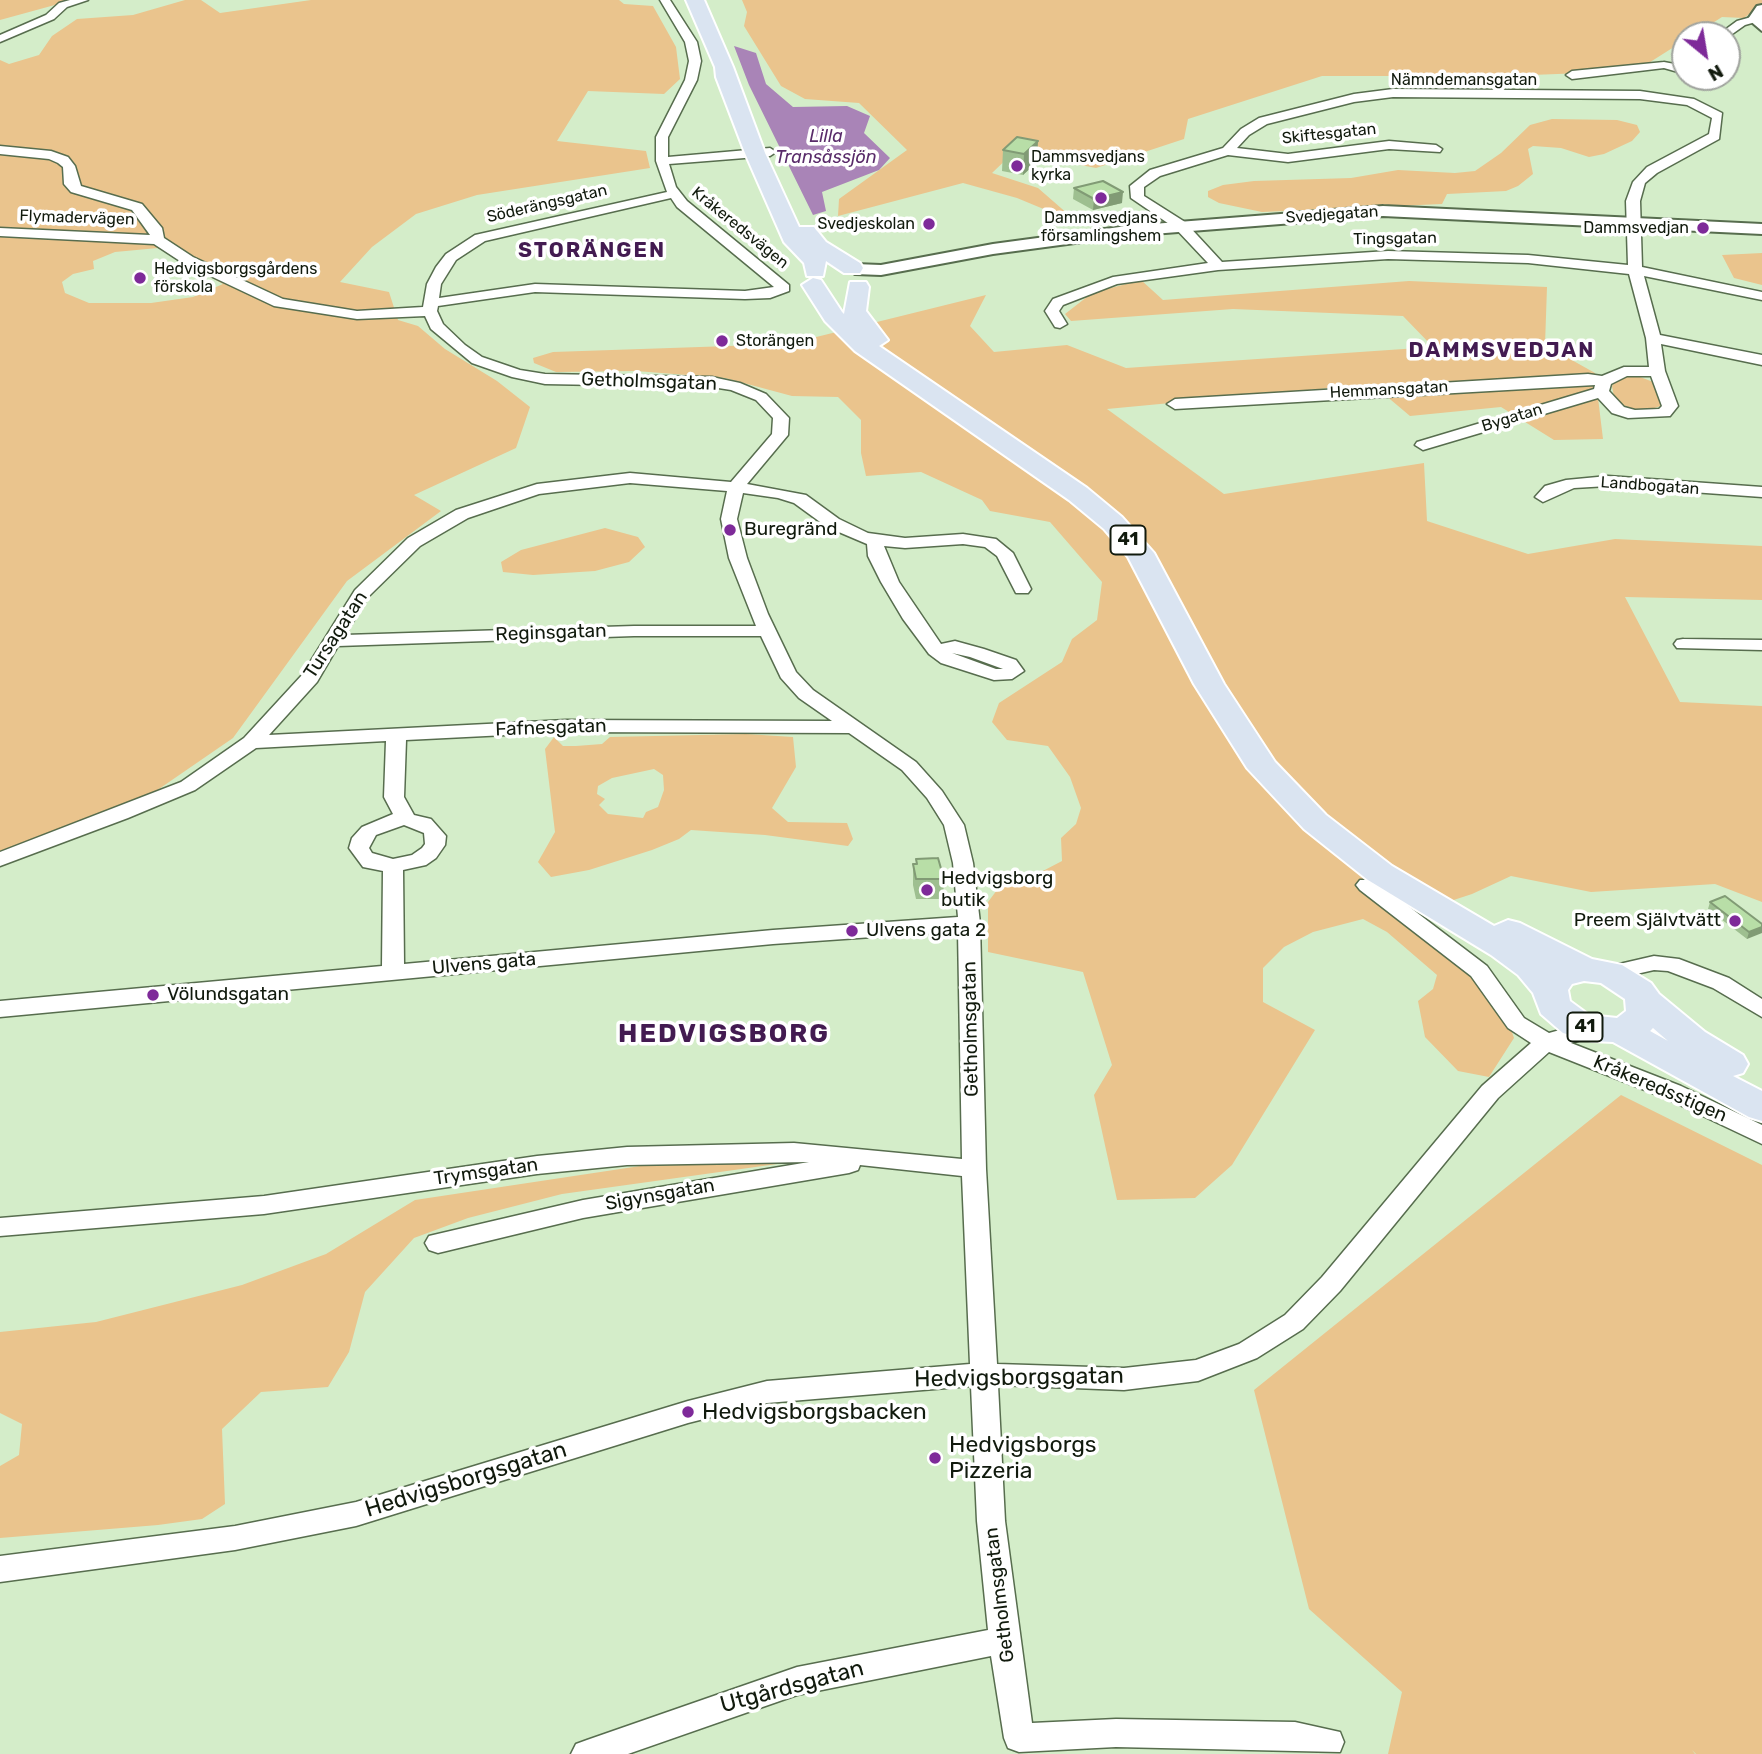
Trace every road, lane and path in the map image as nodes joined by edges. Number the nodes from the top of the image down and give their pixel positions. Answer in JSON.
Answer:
{"nodes":[{"id":1,"x":83,"y":0,"type":"edge"},
{"id":2,"x":665,"y":0,"type":"edge"},
{"id":3,"x":695,"y":0,"type":"edge"},
{"id":4,"x":1760,"y":18,"type":"edge"},
{"id":5,"x":1741,"y":23,"type":"edge"},
{"id":6,"x":0,"y":39,"type":"edge"},
{"id":7,"x":1671,"y":67,"type":"edge"},
{"id":8,"x":1572,"y":75,"type":"dead end"},
{"id":9,"x":1689,"y":91,"type":"edge"},
{"id":10,"x":1683,"y":100,"type":"junction"},
{"id":11,"x":1436,"y":149,"type":"dead end"},
{"id":12,"x":0,"y":150,"type":"edge"},
{"id":13,"x":1227,"y":151,"type":"junction"},
{"id":14,"x":762,"y":153,"type":"junction"},
{"id":15,"x":662,"y":161,"type":"junction"},
{"id":16,"x":673,"y":194,"type":"junction"},
{"id":17,"x":1180,"y":225,"type":"junction"},
{"id":18,"x":1632,"y":225,"type":"junction"},
{"id":19,"x":1762,"y":229,"type":"edge"},
{"id":20,"x":0,"y":232,"type":"edge"},
{"id":21,"x":158,"y":240,"type":"junction"},
{"id":22,"x":1218,"y":265,"type":"junction"},
{"id":23,"x":1635,"y":270,"type":"junction"},
{"id":24,"x":857,"y":277,"type":"junction"},
{"id":25,"x":814,"y":278,"type":"junction"},
{"id":26,"x":782,"y":290,"type":"joint"},
{"id":27,"x":1762,"y":296,"type":"edge"},
{"id":28,"x":430,"y":307,"type":"junction"},
{"id":29,"x":1060,"y":324,"type":"dead end"},
{"id":30,"x":1653,"y":338,"type":"junction"},
{"id":31,"x":1762,"y":360,"type":"edge"},
{"id":32,"x":1657,"y":371,"type":"junction"},
{"id":33,"x":1602,"y":386,"type":"junction"},
{"id":34,"x":934,"y":393,"type":"junction"},
{"id":35,"x":1175,"y":404,"type":"dead end"},
{"id":36,"x":1423,"y":445,"type":"dead end"},
{"id":37,"x":736,"y":486,"type":"junction"},
{"id":38,"x":1762,"y":492,"type":"edge"},
{"id":39,"x":1543,"y":497,"type":"dead end"},
{"id":40,"x":878,"y":541,"type":"junction"},
{"id":41,"x":1022,"y":589,"type":"dead end"},
{"id":42,"x":767,"y":631,"type":"junction"},
{"id":43,"x":334,"y":640,"type":"junction"},
{"id":44,"x":1683,"y":645,"type":"dead end"},
{"id":45,"x":1762,"y":645,"type":"edge"},
{"id":46,"x":936,"y":650,"type":"dead end"},
{"id":47,"x":852,"y":727,"type":"junction"},
{"id":48,"x":396,"y":734,"type":"junction"},
{"id":49,"x":251,"y":742,"type":"junction"},
{"id":50,"x":1253,"y":748,"type":"junction"},
{"id":51,"x":404,"y":820,"type":"junction"},
{"id":52,"x":0,"y":860,"type":"edge"},
{"id":53,"x":393,"y":866,"type":"junction"},
{"id":54,"x":1367,"y":885,"type":"dead end"},
{"id":55,"x":969,"y":923,"type":"junction"},
{"id":56,"x":1683,"y":969,"type":"junction"},
{"id":57,"x":393,"y":972,"type":"junction"},
{"id":58,"x":1620,"y":984,"type":"junction"},
{"id":59,"x":1552,"y":998,"type":"junction"},
{"id":60,"x":0,"y":1009,"type":"edge"},
{"id":61,"x":1762,"y":1009,"type":"edge"},
{"id":62,"x":1606,"y":1030,"type":"junction"},
{"id":63,"x":1546,"y":1042,"type":"junction"},
{"id":64,"x":1762,"y":1082,"type":"edge"},
{"id":65,"x":1762,"y":1108,"type":"edge"},
{"id":66,"x":1762,"y":1135,"type":"edge"},
{"id":67,"x":885,"y":1158,"type":"junction"},
{"id":68,"x":974,"y":1168,"type":"junction"},
{"id":69,"x":0,"y":1227,"type":"edge"},
{"id":70,"x":438,"y":1243,"type":"dead end"},
{"id":71,"x":984,"y":1374,"type":"junction"},
{"id":72,"x":0,"y":1569,"type":"edge"},
{"id":73,"x":1004,"y":1640,"type":"junction"},
{"id":74,"x":1329,"y":1742,"type":"dead end"},
{"id":75,"x":587,"y":1754,"type":"edge"}],
"edges":[{"from":1,"to":6,"type":"street"},
{"from":2,"to":15,"type":"street","name":"Kråkeredsvägen"},
{"from":3,"to":14,"type":"main road","number":"41"},
{"from":4,"to":5,"type":"street"},
{"from":7,"to":8,"type":"street"},
{"from":9,"to":10,"type":"street"},
{"from":10,"to":13,"type":"street","name":"Nämndemansgatan"},
{"from":10,"to":18,"type":"street","name":"Nämndemansgatan"},
{"from":11,"to":13,"type":"street","name":"Skiftesgatan"},
{"from":12,"to":21,"type":"street"},
{"from":13,"to":17,"type":"street","name":"Nämndemansgatan"},
{"from":14,"to":15,"type":"street"},
{"from":14,"to":24,"type":"main road","number":"41"},
{"from":14,"to":25,"type":"main road","number":"41"},
{"from":15,"to":16,"type":"street","name":"Kråkeredsvägen"},
{"from":16,"to":26,"type":"street","name":"Kråkeredsvägen"},
{"from":16,"to":28,"type":"street","name":"Söderängsgatan"},
{"from":17,"to":18,"type":"street","name":"Svedjegatan"},
{"from":17,"to":22,"type":"street"},
{"from":17,"to":24,"type":"street","name":"Svedjegatan"},
{"from":18,"to":19,"type":"street","name":"Svedjegatan"},
{"from":18,"to":23,"type":"street"},
{"from":20,"to":21,"type":"street","name":"Flymadervägen"},
{"from":21,"to":28,"type":"street","name":"Flymadervägen"},
{"from":22,"to":23,"type":"street","name":"Tingsgatan"},
{"from":22,"to":29,"type":"street","name":"Tingsgatan"},
{"from":23,"to":27,"type":"street","name":"Tingsgatan"},
{"from":23,"to":30,"type":"street"},
{"from":24,"to":25,"type":"main road"},
{"from":24,"to":34,"type":"main road","number":"41"},
{"from":25,"to":34,"type":"main road","number":"41"},
{"from":26,"to":28,"type":"street","name":"Flymadervägen"},
{"from":28,"to":37,"type":"street","name":"Getholmsgatan"},
{"from":30,"to":31,"type":"street"},
{"from":30,"to":32,"type":"street"},
{"from":32,"to":33,"type":"street","name":"Bygatan"},
{"from":32,"to":33,"type":"street"},
{"from":33,"to":35,"type":"street","name":"Hemmansgatan"},
{"from":33,"to":36,"type":"street","name":"Bygatan"},
{"from":34,"to":50,"type":"main road","number":"41"},
{"from":37,"to":40,"type":"street","name":"Tursagatan"},
{"from":37,"to":42,"type":"street","name":"Getholmsgatan"},
{"from":37,"to":43,"type":"street","name":"Tursagatan"},
{"from":38,"to":39,"type":"street","name":"Landbogatan"},
{"from":40,"to":41,"type":"street"},
{"from":40,"to":46,"type":"street"},
{"from":42,"to":43,"type":"street","name":"Reginsgatan"},
{"from":42,"to":47,"type":"street","name":"Getholmsgatan"},
{"from":43,"to":49,"type":"street","name":"Tursagatan"},
{"from":44,"to":45,"type":"street"},
{"from":47,"to":48,"type":"street","name":"Fafnesgatan"},
{"from":47,"to":55,"type":"street","name":"Getholmsgatan"},
{"from":48,"to":49,"type":"street","name":"Fafnesgatan"},
{"from":48,"to":51,"type":"street"},
{"from":49,"to":52,"type":"street","name":"Tursagatan"},
{"from":50,"to":58,"type":"main road","number":"41"},
{"from":50,"to":59,"type":"main road","number":"41"},
{"from":51,"to":53,"type":"street"},
{"from":51,"to":53,"type":"street"},
{"from":53,"to":57,"type":"street"},
{"from":54,"to":63,"type":"street","name":"Kråkeredsstigen"},
{"from":55,"to":57,"type":"street","name":"Ulvens gata"},
{"from":55,"to":68,"type":"street","name":"Getholmsgatan"},
{"from":56,"to":58,"type":"street"},
{"from":56,"to":58,"type":"street"},
{"from":56,"to":61,"type":"street"},
{"from":57,"to":60,"type":"street","name":"Ulvens gata"},
{"from":58,"to":59,"type":"main road","number":"41"},
{"from":58,"to":62,"type":"main road","number":"41"},
{"from":58,"to":64,"type":"main road","number":"41"},
{"from":59,"to":62,"type":"main road","number":"41"},
{"from":59,"to":63,"type":"street"},
{"from":62,"to":63,"type":"street","name":"Hedvigsborgsgatan"},
{"from":62,"to":65,"type":"main road","number":"41"},
{"from":63,"to":66,"type":"street","name":"Kråkeredsstigen"},
{"from":63,"to":71,"type":"street","name":"Hedvigsborgsgatan"},
{"from":67,"to":68,"type":"street","name":"Trymsgatan"},
{"from":67,"to":69,"type":"street","name":"Trymsgatan"},
{"from":67,"to":70,"type":"street","name":"Sigynsgatan"},
{"from":68,"to":71,"type":"street","name":"Getholmsgatan"},
{"from":71,"to":72,"type":"street","name":"Hedvigsborgsgatan"},
{"from":71,"to":73,"type":"street","name":"Getholmsgatan"},
{"from":73,"to":74,"type":"street","name":"Getholmsgatan"},
{"from":73,"to":75,"type":"street","name":"Utgårdsgatan"}]}
